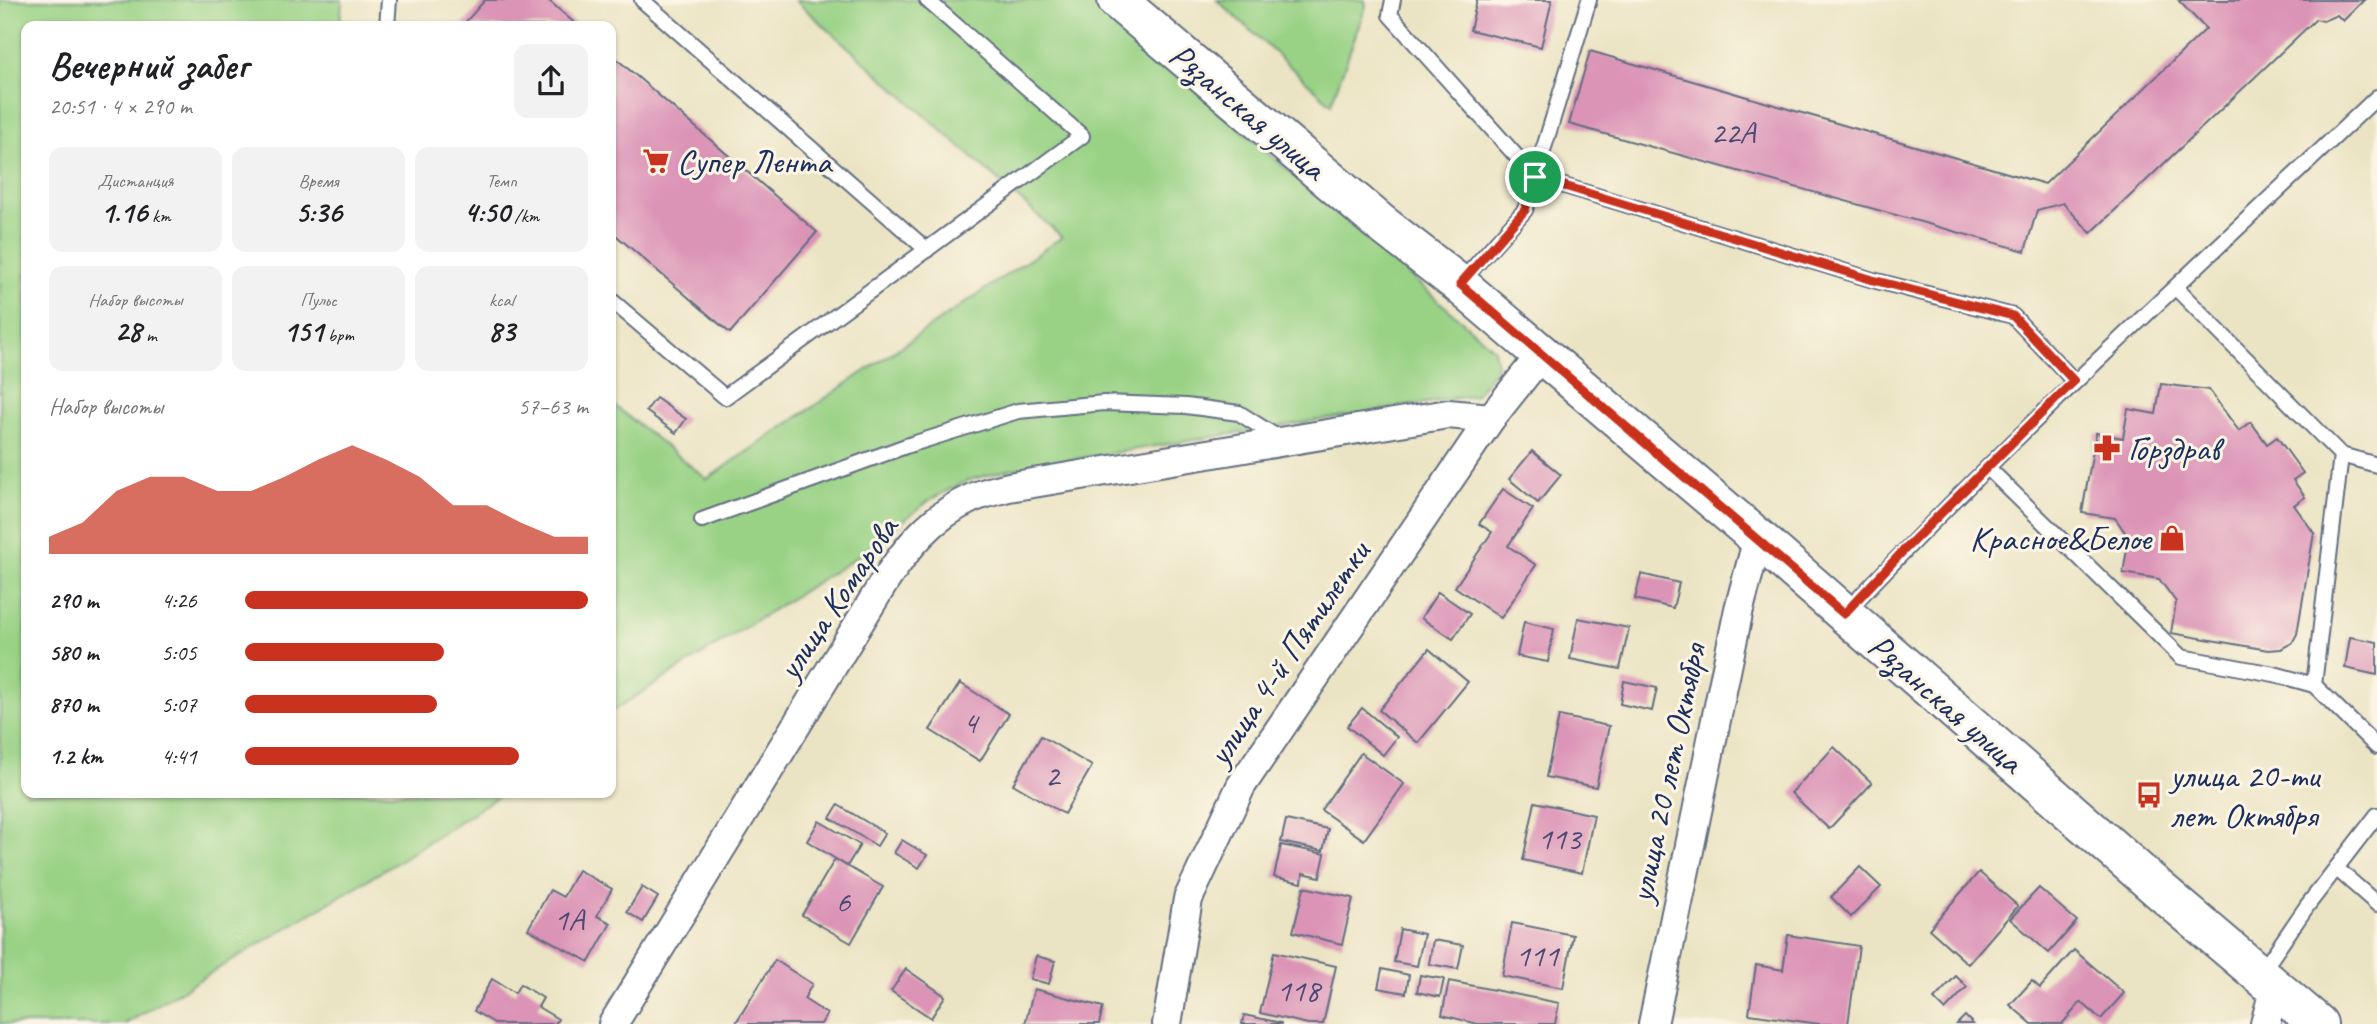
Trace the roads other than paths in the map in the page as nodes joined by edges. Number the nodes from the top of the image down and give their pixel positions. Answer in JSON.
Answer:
{"nodes":[{"id":1,"x":389,"y":0,"type":"edge"},
{"id":2,"x":642,"y":0,"type":"edge"},
{"id":3,"x":927,"y":0,"type":"edge"},
{"id":4,"x":1117,"y":0,"type":"edge"},
{"id":5,"x":1131,"y":0,"type":"edge"},
{"id":6,"x":1393,"y":0,"type":"edge"},
{"id":7,"x":1589,"y":0,"type":"edge"},
{"id":8,"x":387,"y":21,"type":"edge"},
{"id":9,"x":2377,"y":97,"type":"edge"},
{"id":10,"x":1535,"y":177,"type":"junction"},
{"id":11,"x":1379,"y":222,"type":"junction"},
{"id":12,"x":927,"y":250,"type":"junction"},
{"id":13,"x":1460,"y":284,"type":"junction"},
{"id":14,"x":2176,"y":288,"type":"junction"},
{"id":15,"x":616,"y":304,"type":"edge"},
{"id":16,"x":1541,"y":355,"type":"junction"},
{"id":17,"x":2074,"y":381,"type":"junction"},
{"id":18,"x":1491,"y":418,"type":"junction"},
{"id":19,"x":1285,"y":441,"type":"junction"},
{"id":20,"x":2341,"y":456,"type":"junction"},
{"id":21,"x":2377,"y":465,"type":"edge"},
{"id":22,"x":1988,"y":468,"type":"junction"},
{"id":23,"x":702,"y":520,"type":"dead end"},
{"id":24,"x":1758,"y":538,"type":"junction"},
{"id":25,"x":1844,"y":614,"type":"junction"},
{"id":26,"x":2314,"y":685,"type":"junction"},
{"id":27,"x":2377,"y":747,"type":"edge"},
{"id":28,"x":2377,"y":814,"type":"edge"},
{"id":29,"x":2337,"y":869,"type":"junction"},
{"id":30,"x":2377,"y":904,"type":"edge"},
{"id":31,"x":2267,"y":980,"type":"junction"},
{"id":32,"x":613,"y":1024,"type":"edge"},
{"id":33,"x":1167,"y":1024,"type":"edge"},
{"id":34,"x":1653,"y":1024,"type":"edge"},
{"id":35,"x":2264,"y":1024,"type":"edge"},
{"id":36,"x":2318,"y":1024,"type":"edge"}],
"edges":[{"from":1,"to":8,"type":"lane"},
{"from":2,"to":12,"type":"lane"},
{"from":3,"to":12,"type":"lane"},
{"from":4,"to":11,"type":"main road","name":"Рязанская улица"},
{"from":5,"to":11,"type":"main road","name":"Рязанская улица"},
{"from":6,"to":10,"type":"lane"},
{"from":7,"to":10,"type":"lane"},
{"from":9,"to":14,"type":"lane"},
{"from":10,"to":13,"type":"lane"},
{"from":10,"to":17,"type":"lane"},
{"from":11,"to":13,"type":"main road","name":"Рязанская улица"},
{"from":12,"to":15,"type":"lane"},
{"from":13,"to":16,"type":"main road","name":"Рязанская улица"},
{"from":14,"to":17,"type":"lane"},
{"from":14,"to":20,"type":"lane"},
{"from":16,"to":18,"type":"street","name":"улица 4-й Пятилетки"},
{"from":16,"to":24,"type":"main road","name":"Рязанская улица"},
{"from":17,"to":22,"type":"lane"},
{"from":18,"to":19,"type":"street","name":"улица Комарова"},
{"from":18,"to":33,"type":"street","name":"улица 4-й Пятилетки"},
{"from":19,"to":23,"type":"lane"},
{"from":19,"to":32,"type":"street","name":"улица Комарова"},
{"from":20,"to":21,"type":"lane"},
{"from":20,"to":26,"type":"lane"},
{"from":22,"to":25,"type":"lane"},
{"from":22,"to":26,"type":"lane"},
{"from":24,"to":25,"type":"main road","name":"Рязанская улица"},
{"from":24,"to":34,"type":"street","name":"улица 20 лет Октября"},
{"from":25,"to":31,"type":"main road","name":"Рязанская улица"},
{"from":26,"to":27,"type":"lane"},
{"from":28,"to":29,"type":"lane"},
{"from":29,"to":30,"type":"lane"},
{"from":29,"to":31,"type":"lane"},
{"from":31,"to":35,"type":"street"},
{"from":31,"to":36,"type":"main road","name":"Рязанская улица"}]}
